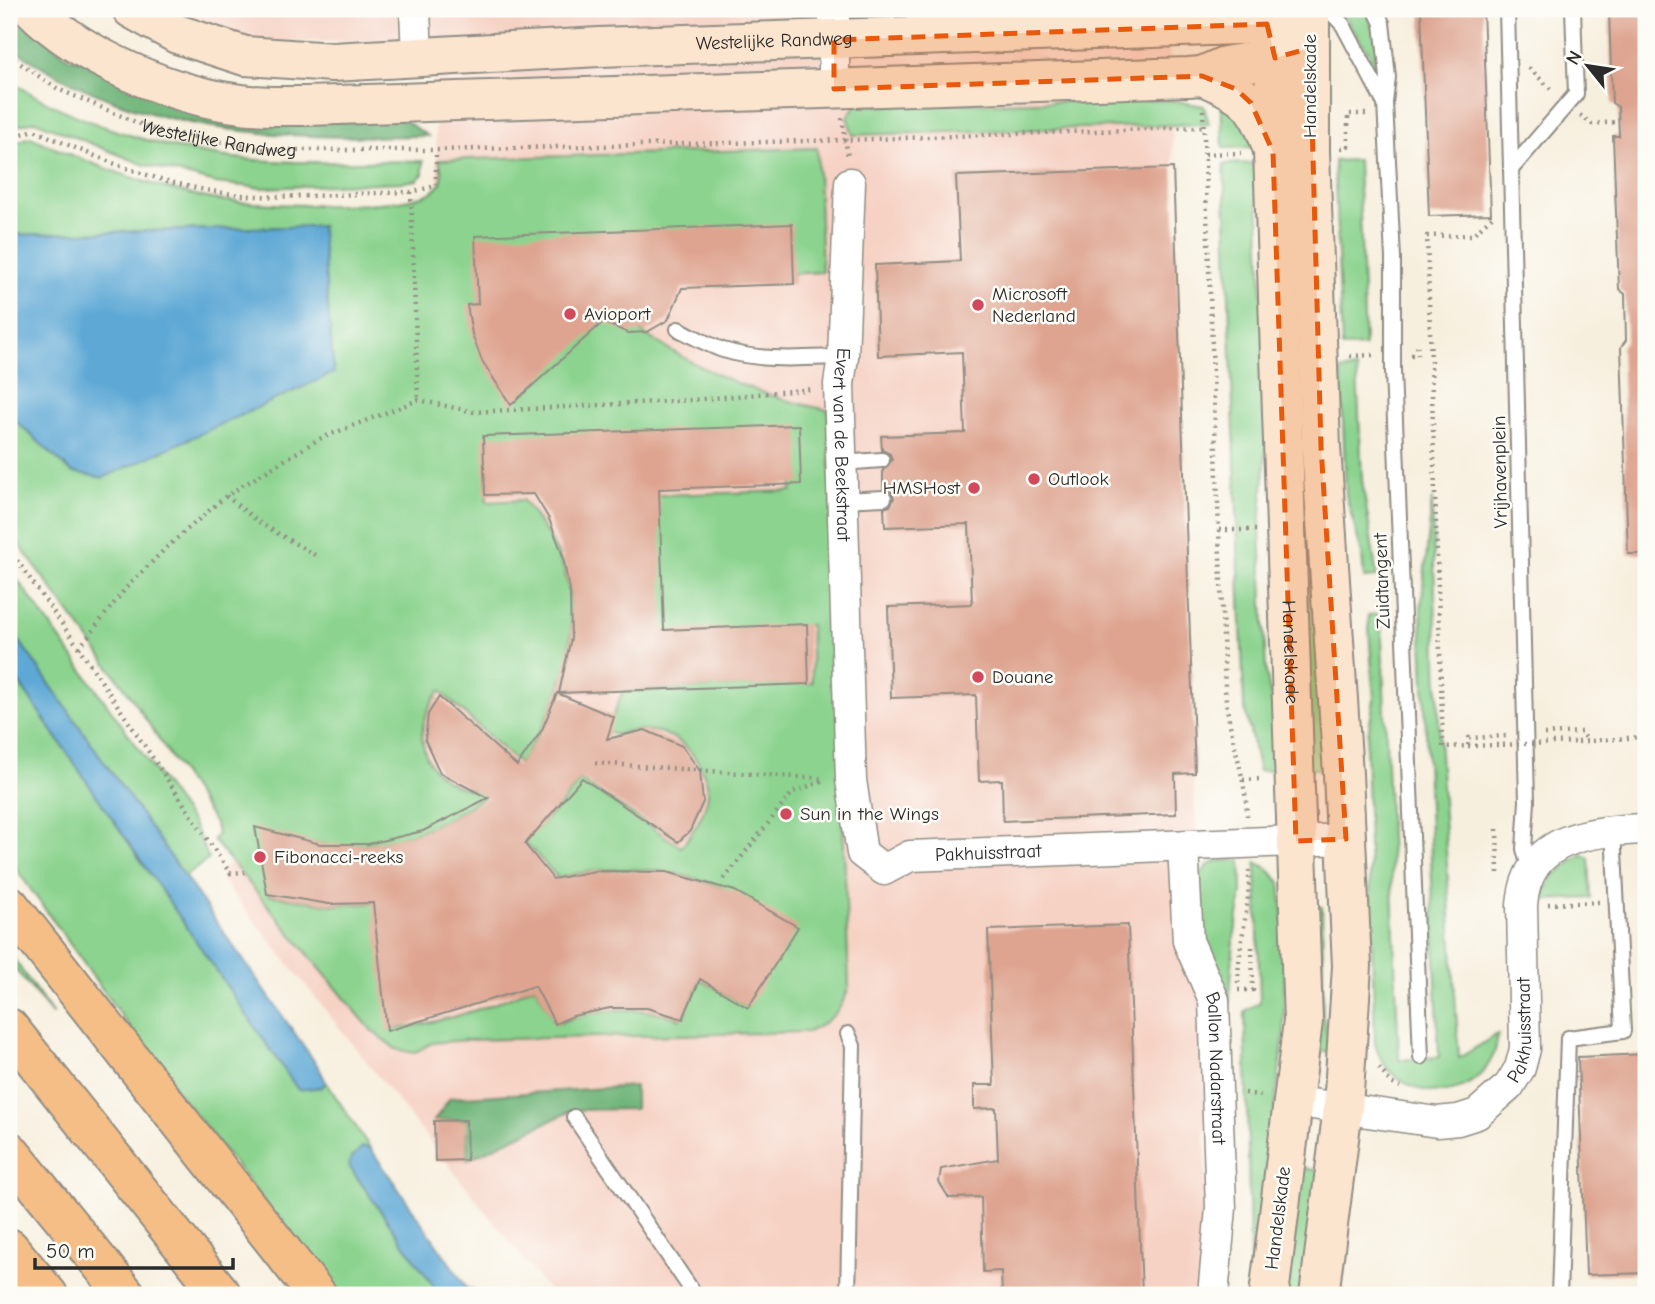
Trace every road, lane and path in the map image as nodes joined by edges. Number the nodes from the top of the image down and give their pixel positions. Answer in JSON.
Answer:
{"nodes":[{"id":1,"x":33,"y":9,"type":"edge"},
{"id":2,"x":131,"y":9,"type":"edge"},
{"id":3,"x":415,"y":9,"type":"edge"},
{"id":4,"x":1310,"y":9,"type":"edge"},
{"id":5,"x":1328,"y":9,"type":"edge"},
{"id":6,"x":1376,"y":9,"type":"edge"},
{"id":7,"x":1507,"y":9,"type":"edge"},
{"id":8,"x":1573,"y":9,"type":"edge"},
{"id":9,"x":1134,"y":19,"type":"edge"},
{"id":10,"x":964,"y":22,"type":"edge"},
{"id":11,"x":834,"y":24,"type":"edge"},
{"id":12,"x":1280,"y":35,"type":"edge"},
{"id":13,"x":9,"y":56,"type":"edge"},
{"id":14,"x":417,"y":57,"type":"junction"},
{"id":15,"x":1202,"y":76,"type":"junction"},
{"id":16,"x":834,"y":89,"type":"junction"},
{"id":17,"x":1385,"y":103,"type":"junction"},
{"id":18,"x":9,"y":138,"type":"edge"},
{"id":19,"x":848,"y":140,"type":"junction"},
{"id":20,"x":436,"y":150,"type":"junction"},
{"id":21,"x":1273,"y":152,"type":"junction"},
{"id":22,"x":1513,"y":167,"type":"junction"},
{"id":23,"x":850,"y":183,"type":"joint"},
{"id":24,"x":411,"y":192,"type":"junction"},
{"id":25,"x":1494,"y":214,"type":"dead end"},
{"id":26,"x":678,"y":329,"type":"dead end"},
{"id":27,"x":1377,"y":355,"type":"dead end"},
{"id":28,"x":1336,"y":356,"type":"dead end"},
{"id":29,"x":841,"y":370,"type":"junction"},
{"id":30,"x":418,"y":400,"type":"junction"},
{"id":31,"x":882,"y":460,"type":"dead end"},
{"id":32,"x":841,"y":463,"type":"junction"},
{"id":33,"x":226,"y":496,"type":"junction"},
{"id":34,"x":884,"y":498,"type":"dead end"},
{"id":35,"x":843,"y":500,"type":"junction"},
{"id":36,"x":1219,"y":530,"type":"junction"},
{"id":37,"x":1258,"y":537,"type":"dead end"},
{"id":38,"x":9,"y":549,"type":"edge"},
{"id":39,"x":318,"y":557,"type":"dead end"},
{"id":40,"x":79,"y":648,"type":"junction"},
{"id":41,"x":1640,"y":737,"type":"dead end"},
{"id":42,"x":1526,"y":744,"type":"junction"},
{"id":43,"x":595,"y":763,"type":"dead end"},
{"id":44,"x":1497,"y":829,"type":"dead end"},
{"id":45,"x":1646,"y":829,"type":"edge"},
{"id":46,"x":1613,"y":830,"type":"junction"},
{"id":47,"x":1346,"y":839,"type":"junction"},
{"id":48,"x":1296,"y":841,"type":"junction"},
{"id":49,"x":1248,"y":843,"type":"junction"},
{"id":50,"x":1183,"y":846,"type":"junction"},
{"id":51,"x":884,"y":870,"type":"joint"},
{"id":52,"x":245,"y":872,"type":"dead end"},
{"id":53,"x":1531,"y":874,"type":"junction"},
{"id":54,"x":724,"y":879,"type":"dead end"},
{"id":55,"x":1499,"y":880,"type":"dead end"},
{"id":56,"x":1616,"y":901,"type":"junction"},
{"id":57,"x":9,"y":905,"type":"edge"},
{"id":58,"x":1522,"y":905,"type":"junction"},
{"id":59,"x":1252,"y":947,"type":"dead end"},
{"id":60,"x":1238,"y":990,"type":"junction"},
{"id":61,"x":1238,"y":1003,"type":"dead end"},
{"id":62,"x":9,"y":1028,"type":"edge"},
{"id":63,"x":848,"y":1034,"type":"dead end"},
{"id":64,"x":1420,"y":1057,"type":"dead end"},
{"id":65,"x":1374,"y":1061,"type":"dead end"},
{"id":66,"x":1404,"y":1089,"type":"dead end"},
{"id":67,"x":1241,"y":1092,"type":"dead end"},
{"id":68,"x":1291,"y":1101,"type":"junction"},
{"id":69,"x":1241,"y":1105,"type":"dead end"},
{"id":70,"x":1343,"y":1108,"type":"junction"},
{"id":71,"x":573,"y":1117,"type":"dead end"},
{"id":72,"x":9,"y":1151,"type":"edge"},
{"id":73,"x":9,"y":1248,"type":"edge"},
{"id":74,"x":48,"y":1295,"type":"edge"},
{"id":75,"x":126,"y":1295,"type":"edge"},
{"id":76,"x":222,"y":1295,"type":"edge"},
{"id":77,"x":317,"y":1295,"type":"edge"},
{"id":78,"x":695,"y":1295,"type":"edge"},
{"id":79,"x":848,"y":1295,"type":"edge"},
{"id":80,"x":1213,"y":1295,"type":"edge"},
{"id":81,"x":1269,"y":1295,"type":"edge"},
{"id":82,"x":1320,"y":1295,"type":"edge"},
{"id":83,"x":1559,"y":1295,"type":"edge"}],
"edges":[{"from":1,"to":16,"type":"street","name":"Westelijke Randweg"},
{"from":2,"to":14,"type":"street","name":"Westelijke Randweg"},
{"from":3,"to":14,"type":"street"},
{"from":4,"to":12,"type":"street","name":"Handelskade"},
{"from":5,"to":17,"type":"lane","name":"Zuidtangent"},
{"from":6,"to":17,"type":"lane","name":"Zuidtangent"},
{"from":7,"to":22,"type":"lane","name":"Vrijhavenplein"},
{"from":8,"to":22,"type":"lane"},
{"from":9,"to":10,"type":"street","name":"Westelijke Randweg"},
{"from":9,"to":12,"type":"street","name":"Westelijke Randweg"},
{"from":10,"to":11,"type":"street","name":"Westelijke Randweg"},
{"from":11,"to":14,"type":"street","name":"Westelijke Randweg"},
{"from":11,"to":16,"type":"street"},
{"from":12,"to":15,"type":"street","name":"Westelijke Randweg"},
{"from":12,"to":21,"type":"street","name":"Handelskade"},
{"from":12,"to":47,"type":"street","name":"Handelskade"},
{"from":13,"to":20,"type":"path","name":"Westelijke Randweg"},
{"from":15,"to":16,"type":"street","name":"Westelijke Randweg"},
{"from":15,"to":21,"type":"street","name":"Westelijke Randweg"},
{"from":16,"to":19,"type":"path"},
{"from":17,"to":64,"type":"lane","name":"Zuidtangent"},
{"from":18,"to":24,"type":"path"},
{"from":19,"to":20,"type":"path","name":"Westelijke Randweg"},
{"from":19,"to":23,"type":"path"},
{"from":19,"to":36,"type":"path","name":"Westelijke Randweg"},
{"from":20,"to":24,"type":"path"},
{"from":21,"to":48,"type":"street","name":"Handelskade"},
{"from":22,"to":42,"type":"lane","name":"Vrijhavenplein"},
{"from":23,"to":29,"type":"street","name":"Evert van de Beekstraat"},
{"from":24,"to":30,"type":"path"},
{"from":25,"to":42,"type":"path","bridge":true},
{"from":26,"to":29,"type":"lane"},
{"from":27,"to":28,"type":"path"},
{"from":29,"to":30,"type":"path"},
{"from":29,"to":32,"type":"street","name":"Evert van de Beekstraat"},
{"from":30,"to":33,"type":"path"},
{"from":31,"to":32,"type":"lane"},
{"from":32,"to":35,"type":"street","name":"Evert van de Beekstraat"},
{"from":33,"to":39,"type":"path"},
{"from":33,"to":40,"type":"path"},
{"from":34,"to":35,"type":"lane"},
{"from":35,"to":51,"type":"street","name":"Evert van de Beekstraat"},
{"from":36,"to":37,"type":"path"},
{"from":36,"to":49,"type":"path"},
{"from":38,"to":40,"type":"path"},
{"from":40,"to":52,"type":"path"},
{"from":41,"to":42,"type":"path","bridge":true},
{"from":42,"to":53,"type":"lane","name":"Vrijhavenplein"},
{"from":43,"to":54,"type":"path"},
{"from":44,"to":55,"type":"path"},
{"from":45,"to":46,"type":"street","name":"Pakhuisstraat"},
{"from":46,"to":53,"type":"street","name":"Pakhuisstraat"},
{"from":46,"to":56,"type":"lane"},
{"from":47,"to":48,"type":"street","name":"Pakhuisstraat"},
{"from":47,"to":70,"type":"street","name":"Handelskade"},
{"from":48,"to":49,"type":"street","name":"Pakhuisstraat"},
{"from":48,"to":68,"type":"street","name":"Handelskade"},
{"from":49,"to":50,"type":"street","name":"Pakhuisstraat"},
{"from":49,"to":60,"type":"path"},
{"from":50,"to":51,"type":"street","name":"Pakhuisstraat"},
{"from":50,"to":80,"type":"street","name":"Ballon Nadarstraat"},
{"from":53,"to":58,"type":"street","name":"Pakhuisstraat"},
{"from":56,"to":58,"type":"path"},
{"from":56,"to":83,"type":"lane"},
{"from":57,"to":77,"type":"highway"},
{"from":58,"to":70,"type":"street","name":"Pakhuisstraat"},
{"from":59,"to":60,"type":"path"},
{"from":60,"to":61,"type":"path"},
{"from":62,"to":76,"type":"highway"},
{"from":63,"to":79,"type":"lane"},
{"from":65,"to":66,"type":"path"},
{"from":67,"to":69,"type":"path"},
{"from":68,"to":70,"type":"street","name":"Pakhuisstraat"},
{"from":68,"to":81,"type":"street","name":"Handelskade"},
{"from":70,"to":82,"type":"street","name":"Handelskade"},
{"from":71,"to":78,"type":"lane"},
{"from":72,"to":75,"type":"highway"},
{"from":73,"to":74,"type":"highway"}]}
